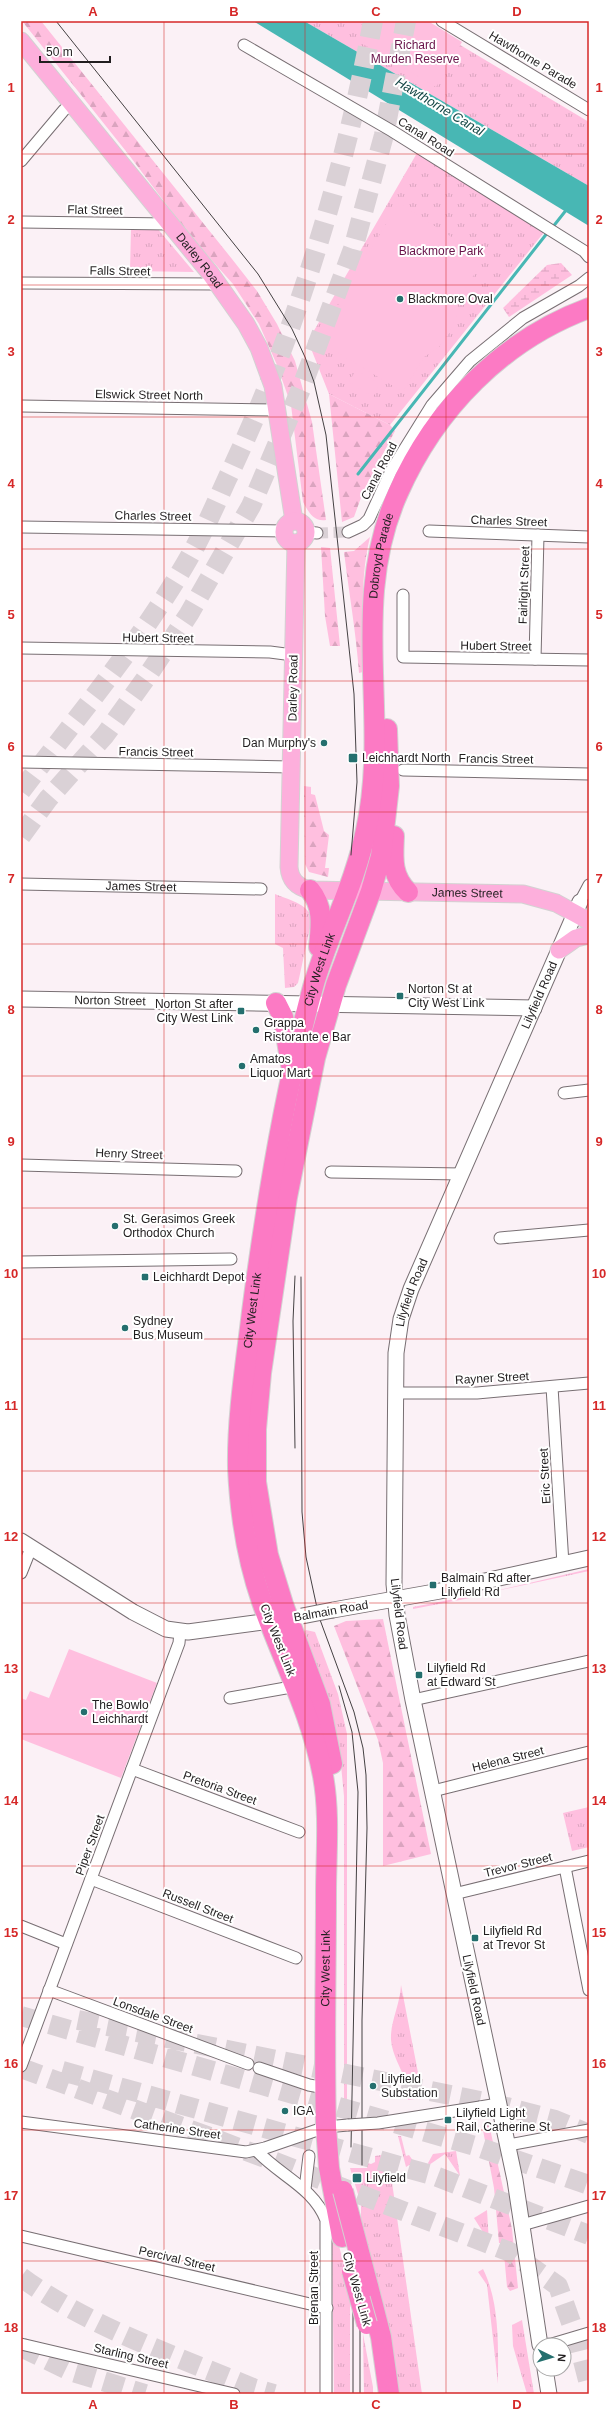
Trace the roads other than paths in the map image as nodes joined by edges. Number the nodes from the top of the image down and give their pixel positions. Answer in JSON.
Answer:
{"nodes":[{"id":1,"x":442,"y":21,"type":"edge"},
{"id":2,"x":21,"y":41,"type":"edge"},
{"id":3,"x":244,"y":45,"type":"dead end"},
{"id":4,"x":73,"y":103,"type":"junction"},
{"id":5,"x":589,"y":110,"type":"edge"},
{"id":6,"x":21,"y":161,"type":"edge"},
{"id":7,"x":21,"y":222,"type":"edge"},
{"id":8,"x":169,"y":224,"type":"junction"},
{"id":9,"x":589,"y":257,"type":"edge"},
{"id":10,"x":589,"y":278,"type":"edge"},
{"id":11,"x":21,"y":283,"type":"edge"},
{"id":12,"x":218,"y":284,"type":"junction"},
{"id":13,"x":589,"y":308,"type":"edge"},
{"id":14,"x":589,"y":321,"type":"edge"},
{"id":15,"x":21,"y":406,"type":"edge"},
{"id":16,"x":277,"y":410,"type":"junction"},
{"id":17,"x":21,"y":527,"type":"edge"},
{"id":18,"x":429,"y":531,"type":"dead end"},
{"id":19,"x":299,"y":532,"type":"junction"},
{"id":20,"x":348,"y":532,"type":"tunnel mouth"},
{"id":21,"x":538,"y":535,"type":"junction"},
{"id":22,"x":589,"y":537,"type":"edge"},
{"id":23,"x":403,"y":596,"type":"dead end"},
{"id":24,"x":21,"y":648,"type":"edge"},
{"id":25,"x":293,"y":655,"type":"junction"},
{"id":26,"x":535,"y":659,"type":"junction"},
{"id":27,"x":589,"y":660,"type":"edge"},
{"id":28,"x":21,"y":762,"type":"edge"},
{"id":29,"x":292,"y":768,"type":"junction"},
{"id":30,"x":403,"y":770,"type":"dead end"},
{"id":31,"x":589,"y":774,"type":"edge"},
{"id":32,"x":387,"y":810,"type":"junction"},
{"id":33,"x":21,"y":884,"type":"edge"},
{"id":34,"x":589,"y":885,"type":"edge"},
{"id":35,"x":302,"y":886,"type":"junction"},
{"id":36,"x":261,"y":889,"type":"dead end"},
{"id":37,"x":348,"y":891,"type":"junction"},
{"id":38,"x":371,"y":891,"type":"junction"},
{"id":39,"x":408,"y":892,"type":"junction"},
{"id":40,"x":583,"y":911,"type":"edge"},
{"id":41,"x":589,"y":935,"type":"edge"},
{"id":42,"x":559,"y":950,"type":"junction"},
{"id":43,"x":322,"y":961,"type":"junction"},
{"id":44,"x":21,"y":999,"type":"edge"},
{"id":45,"x":276,"y":1003,"type":"junction"},
{"id":46,"x":309,"y":1003,"type":"junction"},
{"id":47,"x":331,"y":1004,"type":"junction"},
{"id":48,"x":534,"y":1008,"type":"junction"},
{"id":49,"x":292,"y":1073,"type":"junction"},
{"id":50,"x":589,"y":1090,"type":"edge"},
{"id":51,"x":564,"y":1093,"type":"dead end"},
{"id":52,"x":21,"y":1165,"type":"edge"},
{"id":53,"x":236,"y":1171,"type":"dead end"},
{"id":54,"x":331,"y":1172,"type":"dead end"},
{"id":55,"x":462,"y":1174,"type":"junction"},
{"id":56,"x":589,"y":1230,"type":"edge"},
{"id":57,"x":500,"y":1238,"type":"dead end"},
{"id":58,"x":231,"y":1259,"type":"dead end"},
{"id":59,"x":21,"y":1262,"type":"edge"},
{"id":60,"x":589,"y":1384,"type":"edge"},
{"id":61,"x":552,"y":1387,"type":"junction"},
{"id":62,"x":396,"y":1393,"type":"junction"},
{"id":63,"x":26,"y":1544,"type":"edge"},
{"id":64,"x":589,"y":1558,"type":"edge"},
{"id":65,"x":563,"y":1564,"type":"junction"},
{"id":66,"x":21,"y":1573,"type":"edge"},
{"id":67,"x":395,"y":1600,"type":"junction"},
{"id":68,"x":287,"y":1618,"type":"junction"},
{"id":69,"x":180,"y":1632,"type":"junction"},
{"id":70,"x":589,"y":1661,"type":"edge"},
{"id":71,"x":297,"y":1686,"type":"junction"},
{"id":72,"x":230,"y":1698,"type":"dead end"},
{"id":73,"x":413,"y":1700,"type":"junction"},
{"id":74,"x":589,"y":1752,"type":"edge"},
{"id":75,"x":132,"y":1769,"type":"junction"},
{"id":76,"x":433,"y":1791,"type":"junction"},
{"id":77,"x":299,"y":1832,"type":"dead end"},
{"id":78,"x":589,"y":1861,"type":"edge"},
{"id":79,"x":565,"y":1866,"type":"junction"},
{"id":80,"x":91,"y":1879,"type":"junction"},
{"id":81,"x":454,"y":1894,"type":"junction"},
{"id":82,"x":21,"y":1926,"type":"edge"},
{"id":83,"x":66,"y":1944,"type":"junction"},
{"id":84,"x":296,"y":1958,"type":"dead end"},
{"id":85,"x":50,"y":1990,"type":"junction"},
{"id":86,"x":589,"y":1990,"type":"edge"},
{"id":87,"x":248,"y":2064,"type":"dead end"},
{"id":88,"x":21,"y":2066,"type":"edge"},
{"id":89,"x":259,"y":2068,"type":"dead end"},
{"id":90,"x":325,"y":2088,"type":"junction"},
{"id":91,"x":498,"y":2104,"type":"junction"},
{"id":92,"x":21,"y":2122,"type":"edge"},
{"id":93,"x":337,"y":2126,"type":"junction"},
{"id":94,"x":589,"y":2130,"type":"edge"},
{"id":95,"x":508,"y":2145,"type":"junction"},
{"id":96,"x":257,"y":2151,"type":"junction"},
{"id":97,"x":309,"y":2156,"type":"dead end"},
{"id":98,"x":305,"y":2189,"type":"junction"},
{"id":99,"x":589,"y":2206,"type":"edge"},
{"id":100,"x":522,"y":2225,"type":"junction"},
{"id":101,"x":21,"y":2236,"type":"edge"},
{"id":102,"x":327,"y":2308,"type":"junction"},
{"id":103,"x":589,"y":2333,"type":"edge"},
{"id":104,"x":539,"y":2337,"type":"edge"},
{"id":105,"x":572,"y":2338,"type":"edge"},
{"id":106,"x":21,"y":2344,"type":"edge"},
{"id":107,"x":547,"y":2377,"type":"edge"},
{"id":108,"x":234,"y":2394,"type":"edge"},
{"id":109,"x":326,"y":2394,"type":"edge"},
{"id":110,"x":378,"y":2394,"type":"edge"},
{"id":111,"x":389,"y":2394,"type":"edge"},
{"id":112,"x":550,"y":2394,"type":"edge"}],
"edges":[{"from":1,"to":5,"type":"street","name":"Hawthorne Parade"},
{"from":2,"to":4,"type":"main road","name":"Darley Road"},
{"from":3,"to":9,"type":"street","name":"Canal Road"},
{"from":4,"to":6,"type":"street"},
{"from":4,"to":8,"type":"main road","name":"Darley Road"},
{"from":7,"to":8,"type":"street","name":"Flat Street"},
{"from":8,"to":12,"type":"main road","name":"Darley Road"},
{"from":10,"to":20,"type":"street","name":"Canal Road"},
{"from":11,"to":12,"type":"street","name":"Falls Street"},
{"from":12,"to":16,"type":"main road","name":"Darley Road"},
{"from":13,"to":37,"type":"highway","name":"Dobroyd Parade"},
{"from":14,"to":32,"type":"highway","name":"Dobroyd Parade"},
{"from":15,"to":16,"type":"street","name":"Elswick Street North"},
{"from":16,"to":19,"type":"main road","name":"Darley Road"},
{"from":17,"to":19,"type":"street","name":"Charles Street"},
{"from":18,"to":21,"type":"street","name":"Charles Street"},
{"from":19,"to":25,"type":"main road","name":"Darley Road"},
{"from":21,"to":22,"type":"street","name":"Charles Street"},
{"from":21,"to":26,"type":"street","name":"Fairlight Street"},
{"from":23,"to":26,"type":"street","name":"Hubert Street"},
{"from":24,"to":25,"type":"street","name":"Hubert Street"},
{"from":25,"to":29,"type":"main road","name":"Darley Road"},
{"from":26,"to":27,"type":"street","name":"Hubert Street"},
{"from":28,"to":29,"type":"street","name":"Francis Street"},
{"from":29,"to":35,"type":"main road","name":"Darley Road"},
{"from":30,"to":31,"type":"street","name":"Francis Street"},
{"from":32,"to":38,"type":"highway","name":"Dobroyd Parade"},
{"from":32,"to":39,"type":"highway"},
{"from":33,"to":36,"type":"street","name":"James Street"},
{"from":34,"to":40,"type":"street","name":"Lilyfield Road"},
{"from":35,"to":37,"type":"main road","name":"James Street"},
{"from":35,"to":43,"type":"highway"},
{"from":37,"to":38,"type":"main road","name":"James Street"},
{"from":37,"to":43,"type":"highway","name":"City West Link"},
{"from":38,"to":39,"type":"main road","name":"James Street"},
{"from":38,"to":47,"type":"highway","name":"City West Link"},
{"from":39,"to":40,"type":"main road","name":"James Street"},
{"from":40,"to":42,"type":"main road","name":"Lilyfield Road"},
{"from":41,"to":42,"type":"main road"},
{"from":42,"to":48,"type":"main road","name":"Lilyfield Road"},
{"from":43,"to":46,"type":"highway","name":"City West Link"},
{"from":44,"to":45,"type":"main road","name":"Norton Street"},
{"from":45,"to":46,"type":"main road","name":"Norton Street"},
{"from":45,"to":49,"type":"highway"},
{"from":46,"to":47,"type":"main road","name":"Norton Street"},
{"from":46,"to":49,"type":"highway","name":"City West Link"},
{"from":47,"to":48,"type":"main road","name":"Norton Street"},
{"from":47,"to":68,"type":"highway","name":"City West Link"},
{"from":48,"to":55,"type":"main road","name":"Lilyfield Road"},
{"from":49,"to":68,"type":"highway","name":"City West Link"},
{"from":50,"to":51,"type":"street"},
{"from":52,"to":53,"type":"street","name":"Henry Street"},
{"from":54,"to":55,"type":"street"},
{"from":55,"to":62,"type":"main road","name":"Lilyfield Road"},
{"from":56,"to":57,"type":"street"},
{"from":58,"to":59,"type":"street"},
{"from":60,"to":61,"type":"street","name":"Rayner Street"},
{"from":61,"to":62,"type":"street","name":"Rayner Street"},
{"from":61,"to":65,"type":"street","name":"Eric Street"},
{"from":62,"to":67,"type":"main road","name":"Lilyfield Road"},
{"from":63,"to":66,"type":"street"},
{"from":63,"to":69,"type":"main road","name":"Balmain Road"},
{"from":64,"to":65,"type":"main road","name":"Balmain Road"},
{"from":65,"to":67,"type":"main road","name":"Balmain Road"},
{"from":67,"to":68,"type":"main road","name":"Balmain Road","bridge":true},
{"from":67,"to":73,"type":"main road","name":"Lilyfield Road"},
{"from":68,"to":69,"type":"main road","name":"Balmain Road"},
{"from":68,"to":71,"type":"highway","name":"City West Link"},
{"from":68,"to":93,"type":"highway","name":"City West Link"},
{"from":69,"to":75,"type":"street","name":"Piper Street"},
{"from":70,"to":73,"type":"street"},
{"from":71,"to":72,"type":"street"},
{"from":71,"to":90,"type":"highway","name":"City West Link"},
{"from":73,"to":76,"type":"main road","name":"Lilyfield Road"},
{"from":74,"to":76,"type":"street","name":"Helena Street"},
{"from":75,"to":77,"type":"street","name":"Pretoria Street"},
{"from":75,"to":80,"type":"street","name":"Piper Street"},
{"from":76,"to":81,"type":"main road","name":"Lilyfield Road"},
{"from":78,"to":79,"type":"street","name":"Trevor Street"},
{"from":79,"to":81,"type":"street","name":"Trevor Street"},
{"from":79,"to":86,"type":"street"},
{"from":80,"to":83,"type":"street","name":"Piper Street"},
{"from":80,"to":84,"type":"street","name":"Russell Street"},
{"from":81,"to":91,"type":"main road","name":"Lilyfield Road"},
{"from":82,"to":83,"type":"street"},
{"from":83,"to":85,"type":"street","name":"Piper Street"},
{"from":85,"to":87,"type":"street","name":"Lonsdale Street"},
{"from":85,"to":88,"type":"street","name":"Piper Street"},
{"from":89,"to":90,"type":"street"},
{"from":90,"to":93,"type":"highway","name":"City West Link"},
{"from":91,"to":93,"type":"street","name":"Catherine Street","bridge":true},
{"from":91,"to":95,"type":"main road","name":"Lilyfield Road"},
{"from":92,"to":96,"type":"street","name":"Catherine Street"},
{"from":93,"to":96,"type":"street","name":"Catherine Street"},
{"from":93,"to":110,"type":"highway","name":"City West Link","bridge":true},
{"from":93,"to":111,"type":"highway","name":"City West Link","bridge":true},
{"from":94,"to":95,"type":"street"},
{"from":95,"to":100,"type":"main road","name":"Lilyfield Road"},
{"from":96,"to":98,"type":"street","name":"Brenan Street"},
{"from":97,"to":98,"type":"street"},
{"from":98,"to":102,"type":"street","name":"Brenan Street"},
{"from":99,"to":100,"type":"street"},
{"from":100,"to":104,"type":"main road","name":"Lilyfield Road"},
{"from":101,"to":102,"type":"street","name":"Percival Street"},
{"from":102,"to":109,"type":"street","name":"Brenan Street"},
{"from":103,"to":105,"type":"street"},
{"from":106,"to":108,"type":"street","name":"Starling Street"},
{"from":107,"to":112,"type":"main road"}]}
